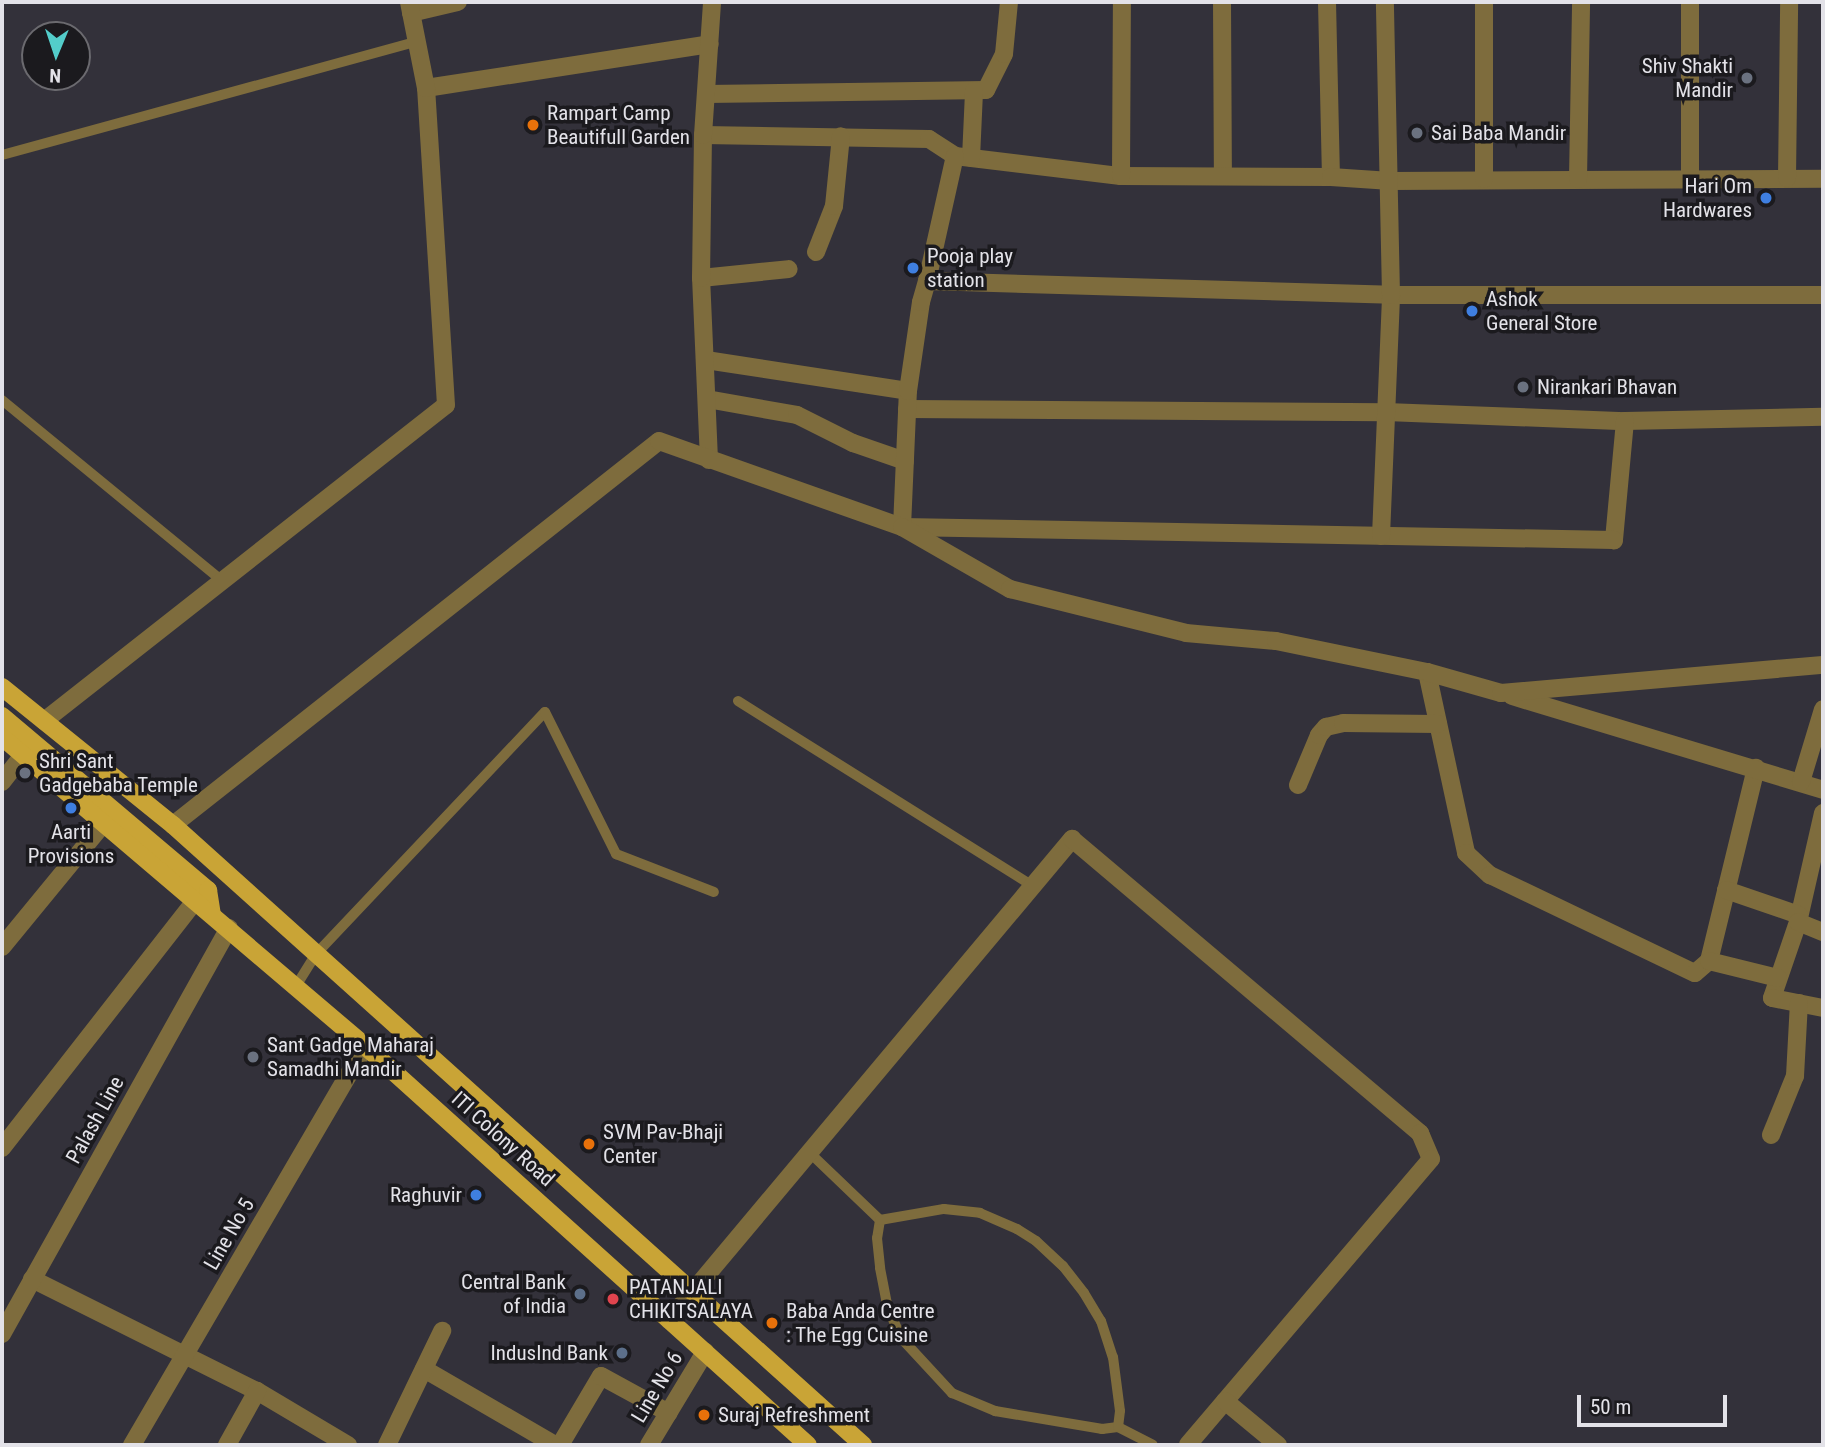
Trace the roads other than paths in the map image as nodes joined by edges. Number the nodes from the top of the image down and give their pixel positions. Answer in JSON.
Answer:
{"nodes":[{"id":1,"x":458,"y":2,"type":"edge"},
{"id":2,"x":712,"y":2,"type":"edge"},
{"id":3,"x":1009,"y":2,"type":"edge"},
{"id":4,"x":1122,"y":2,"type":"edge"},
{"id":5,"x":1222,"y":2,"type":"edge"},
{"id":6,"x":1326,"y":2,"type":"edge"},
{"id":7,"x":1385,"y":2,"type":"edge"},
{"id":8,"x":1484,"y":2,"type":"edge"},
{"id":9,"x":1581,"y":2,"type":"edge"},
{"id":10,"x":1690,"y":2,"type":"edge"},
{"id":11,"x":1789,"y":2,"type":"edge"},
{"id":12,"x":410,"y":7,"type":"edge"},
{"id":13,"x":416,"y":42,"type":"junction"},
{"id":14,"x":710,"y":44,"type":"junction"},
{"id":15,"x":426,"y":88,"type":"junction"},
{"id":16,"x":974,"y":91,"type":"junction"},
{"id":17,"x":706,"y":94,"type":"junction"},
{"id":18,"x":703,"y":135,"type":"junction"},
{"id":19,"x":841,"y":136,"type":"junction"},
{"id":20,"x":2,"y":155,"type":"edge"},
{"id":21,"x":963,"y":157,"type":"junction"},
{"id":22,"x":1223,"y":175,"type":"junction"},
{"id":23,"x":1121,"y":176,"type":"junction"},
{"id":24,"x":1331,"y":177,"type":"junction"},
{"id":25,"x":1787,"y":178,"type":"junction"},
{"id":26,"x":1484,"y":179,"type":"junction"},
{"id":27,"x":1578,"y":179,"type":"junction"},
{"id":28,"x":1690,"y":179,"type":"junction"},
{"id":29,"x":1823,"y":180,"type":"edge"},
{"id":30,"x":1391,"y":181,"type":"junction"},
{"id":31,"x":816,"y":252,"type":"dead end"},
{"id":32,"x":789,"y":269,"type":"dead end"},
{"id":33,"x":701,"y":278,"type":"junction"},
{"id":34,"x":928,"y":281,"type":"junction"},
{"id":35,"x":1391,"y":295,"type":"junction"},
{"id":36,"x":1823,"y":295,"type":"edge"},
{"id":37,"x":706,"y":360,"type":"junction"},
{"id":38,"x":707,"y":399,"type":"junction"},
{"id":39,"x":2,"y":400,"type":"edge"},
{"id":40,"x":908,"y":400,"type":"junction"},
{"id":41,"x":1385,"y":412,"type":"junction"},
{"id":42,"x":1823,"y":417,"type":"edge"},
{"id":43,"x":1625,"y":421,"type":"junction"},
{"id":44,"x":709,"y":460,"type":"junction"},
{"id":45,"x":905,"y":461,"type":"junction"},
{"id":46,"x":902,"y":527,"type":"junction"},
{"id":47,"x":1381,"y":536,"type":"junction"},
{"id":48,"x":222,"y":581,"type":"junction"},
{"id":49,"x":1823,"y":665,"type":"edge"},
{"id":50,"x":1427,"y":672,"type":"junction"},
{"id":51,"x":2,"y":687,"type":"edge"},
{"id":52,"x":1501,"y":693,"type":"junction"},
{"id":53,"x":738,"y":701,"type":"dead end"},
{"id":54,"x":1823,"y":709,"type":"edge"},
{"id":55,"x":2,"y":716,"type":"edge"},
{"id":56,"x":44,"y":721,"type":"junction"},
{"id":57,"x":1438,"y":724,"type":"junction"},
{"id":58,"x":2,"y":737,"type":"edge"},
{"id":59,"x":23,"y":755,"type":"junction"},
{"id":60,"x":1756,"y":768,"type":"junction"},
{"id":61,"x":2,"y":782,"type":"edge"},
{"id":62,"x":1801,"y":782,"type":"junction"},
{"id":63,"x":1298,"y":785,"type":"dead end"},
{"id":64,"x":1823,"y":790,"type":"edge"},
{"id":65,"x":1823,"y":813,"type":"edge"},
{"id":66,"x":104,"y":823,"type":"junction"},
{"id":67,"x":173,"y":825,"type":"junction"},
{"id":68,"x":1815,"y":883,"type":"edge"},
{"id":69,"x":1033,"y":886,"type":"junction"},
{"id":70,"x":1726,"y":890,"type":"junction"},
{"id":71,"x":714,"y":892,"type":"dead end"},
{"id":72,"x":196,"y":900,"type":"junction"},
{"id":73,"x":212,"y":914,"type":"junction"},
{"id":74,"x":1799,"y":918,"type":"junction"},
{"id":75,"x":229,"y":928,"type":"junction"},
{"id":76,"x":1823,"y":932,"type":"edge"},
{"id":77,"x":2,"y":947,"type":"edge"},
{"id":78,"x":316,"y":954,"type":"junction"},
{"id":79,"x":1709,"y":961,"type":"junction"},
{"id":80,"x":1778,"y":978,"type":"junction"},
{"id":81,"x":296,"y":986,"type":"junction"},
{"id":82,"x":1799,"y":1003,"type":"junction"},
{"id":83,"x":1823,"y":1008,"type":"edge"},
{"id":84,"x":365,"y":1046,"type":"junction"},
{"id":85,"x":1771,"y":1135,"type":"dead end"},
{"id":86,"x":2,"y":1148,"type":"edge"},
{"id":87,"x":810,"y":1153,"type":"junction"},
{"id":88,"x":880,"y":1220,"type":"junction"},
{"id":89,"x":32,"y":1279,"type":"junction"},
{"id":90,"x":693,"y":1293,"type":"junction"},
{"id":91,"x":669,"y":1320,"type":"junction"},
{"id":92,"x":442,"y":1331,"type":"dead end"},
{"id":93,"x":2,"y":1334,"type":"edge"},
{"id":94,"x":705,"y":1352,"type":"junction"},
{"id":95,"x":185,"y":1355,"type":"junction"},
{"id":96,"x":424,"y":1368,"type":"junction"},
{"id":97,"x":257,"y":1391,"type":"junction"},
{"id":98,"x":1225,"y":1401,"type":"junction"},
{"id":99,"x":669,"y":1413,"type":"junction"},
{"id":100,"x":1118,"y":1427,"type":"junction"},
{"id":101,"x":341,"y":1443,"type":"edge"},
{"id":102,"x":132,"y":1445,"type":"edge"},
{"id":103,"x":227,"y":1445,"type":"edge"},
{"id":104,"x":387,"y":1445,"type":"edge"},
{"id":105,"x":555,"y":1445,"type":"edge"},
{"id":106,"x":561,"y":1445,"type":"edge"},
{"id":107,"x":649,"y":1445,"type":"edge"},
{"id":108,"x":808,"y":1445,"type":"edge"},
{"id":109,"x":863,"y":1445,"type":"edge"},
{"id":110,"x":1153,"y":1445,"type":"edge"},
{"id":111,"x":1188,"y":1445,"type":"edge"},
{"id":112,"x":1278,"y":1445,"type":"edge"}],
"edges":[{"from":1,"to":12,"type":"street"},
{"from":2,"to":14,"type":"street"},
{"from":3,"to":16,"type":"street"},
{"from":4,"to":23,"type":"street"},
{"from":5,"to":22,"type":"street"},
{"from":6,"to":24,"type":"street"},
{"from":7,"to":30,"type":"street"},
{"from":8,"to":26,"type":"street"},
{"from":9,"to":27,"type":"street"},
{"from":10,"to":28,"type":"street"},
{"from":11,"to":25,"type":"street"},
{"from":12,"to":13,"type":"street"},
{"from":13,"to":15,"type":"street"},
{"from":13,"to":20,"type":"lane"},
{"from":14,"to":15,"type":"street"},
{"from":14,"to":17,"type":"street"},
{"from":15,"to":48,"type":"street"},
{"from":16,"to":17,"type":"street"},
{"from":16,"to":21,"type":"street"},
{"from":17,"to":18,"type":"street"},
{"from":18,"to":19,"type":"street"},
{"from":18,"to":33,"type":"street"},
{"from":19,"to":21,"type":"street"},
{"from":19,"to":31,"type":"street"},
{"from":21,"to":23,"type":"street"},
{"from":21,"to":34,"type":"street"},
{"from":22,"to":23,"type":"street"},
{"from":22,"to":24,"type":"street"},
{"from":24,"to":30,"type":"street"},
{"from":25,"to":28,"type":"street"},
{"from":25,"to":29,"type":"street"},
{"from":26,"to":27,"type":"street"},
{"from":26,"to":30,"type":"street"},
{"from":27,"to":28,"type":"street"},
{"from":30,"to":35,"type":"street"},
{"from":32,"to":33,"type":"street"},
{"from":33,"to":37,"type":"street"},
{"from":34,"to":35,"type":"street"},
{"from":34,"to":40,"type":"street"},
{"from":35,"to":36,"type":"street"},
{"from":35,"to":41,"type":"street"},
{"from":37,"to":38,"type":"street"},
{"from":37,"to":40,"type":"street"},
{"from":38,"to":44,"type":"street"},
{"from":38,"to":45,"type":"street"},
{"from":39,"to":48,"type":"lane"},
{"from":40,"to":41,"type":"street"},
{"from":40,"to":45,"type":"street"},
{"from":41,"to":43,"type":"street"},
{"from":41,"to":47,"type":"street"},
{"from":42,"to":43,"type":"street"},
{"from":43,"to":47,"type":"street"},
{"from":44,"to":46,"type":"street"},
{"from":44,"to":67,"type":"street"},
{"from":45,"to":46,"type":"street"},
{"from":46,"to":47,"type":"street"},
{"from":46,"to":50,"type":"street"},
{"from":48,"to":56,"type":"street"},
{"from":49,"to":52,"type":"street"},
{"from":50,"to":52,"type":"street"},
{"from":50,"to":57,"type":"street"},
{"from":51,"to":56,"type":"main road"},
{"from":52,"to":60,"type":"street"},
{"from":53,"to":69,"type":"lane"},
{"from":54,"to":62,"type":"street"},
{"from":55,"to":73,"type":"main road"},
{"from":56,"to":67,"type":"main road"},
{"from":57,"to":63,"type":"street"},
{"from":57,"to":79,"type":"street"},
{"from":58,"to":59,"type":"main road","name":"ITI Colony Road"},
{"from":59,"to":61,"type":"street"},
{"from":59,"to":66,"type":"main road","name":"ITI Colony Road"},
{"from":60,"to":62,"type":"street"},
{"from":60,"to":70,"type":"street"},
{"from":62,"to":64,"type":"street"},
{"from":65,"to":68,"type":"street"},
{"from":66,"to":72,"type":"main road","name":"ITI Colony Road"},
{"from":66,"to":77,"type":"street"},
{"from":67,"to":78,"type":"main road"},
{"from":68,"to":74,"type":"street"},
{"from":69,"to":87,"type":"street"},
{"from":69,"to":98,"type":"street"},
{"from":70,"to":74,"type":"street"},
{"from":70,"to":79,"type":"street"},
{"from":71,"to":78,"type":"lane"},
{"from":72,"to":73,"type":"main road","name":"ITI Colony Road"},
{"from":72,"to":86,"type":"street"},
{"from":73,"to":75,"type":"main road","name":"ITI Colony Road"},
{"from":74,"to":76,"type":"street"},
{"from":74,"to":80,"type":"street"},
{"from":75,"to":81,"type":"main road","name":"ITI Colony Road"},
{"from":75,"to":89,"type":"street","name":"Palash Line"},
{"from":78,"to":81,"type":"lane"},
{"from":78,"to":90,"type":"main road"},
{"from":79,"to":80,"type":"street"},
{"from":80,"to":82,"type":"street"},
{"from":81,"to":84,"type":"main road","name":"ITI Colony Road"},
{"from":82,"to":83,"type":"street"},
{"from":82,"to":85,"type":"street"},
{"from":84,"to":91,"type":"main road","name":"ITI Colony Road"},
{"from":84,"to":95,"type":"street","name":"Line No 5"},
{"from":87,"to":88,"type":"lane"},
{"from":87,"to":90,"type":"street"},
{"from":88,"to":100,"type":"lane"},
{"from":88,"to":100,"type":"lane"},
{"from":89,"to":93,"type":"street","name":"Palash Line"},
{"from":89,"to":95,"type":"street"},
{"from":90,"to":91,"type":"street"},
{"from":90,"to":109,"type":"main road"},
{"from":91,"to":94,"type":"main road","name":"ITI Colony Road"},
{"from":92,"to":96,"type":"street"},
{"from":94,"to":99,"type":"street","name":"Line No 6"},
{"from":94,"to":108,"type":"main road","name":"ITI Colony Road"},
{"from":95,"to":97,"type":"street"},
{"from":95,"to":102,"type":"street","name":"Line No 5"},
{"from":96,"to":104,"type":"street"},
{"from":96,"to":105,"type":"street"},
{"from":97,"to":101,"type":"street"},
{"from":97,"to":103,"type":"street"},
{"from":98,"to":111,"type":"street"},
{"from":98,"to":112,"type":"street"},
{"from":99,"to":106,"type":"street"},
{"from":99,"to":107,"type":"street","name":"Line No 6"},
{"from":100,"to":110,"type":"lane"}]}
